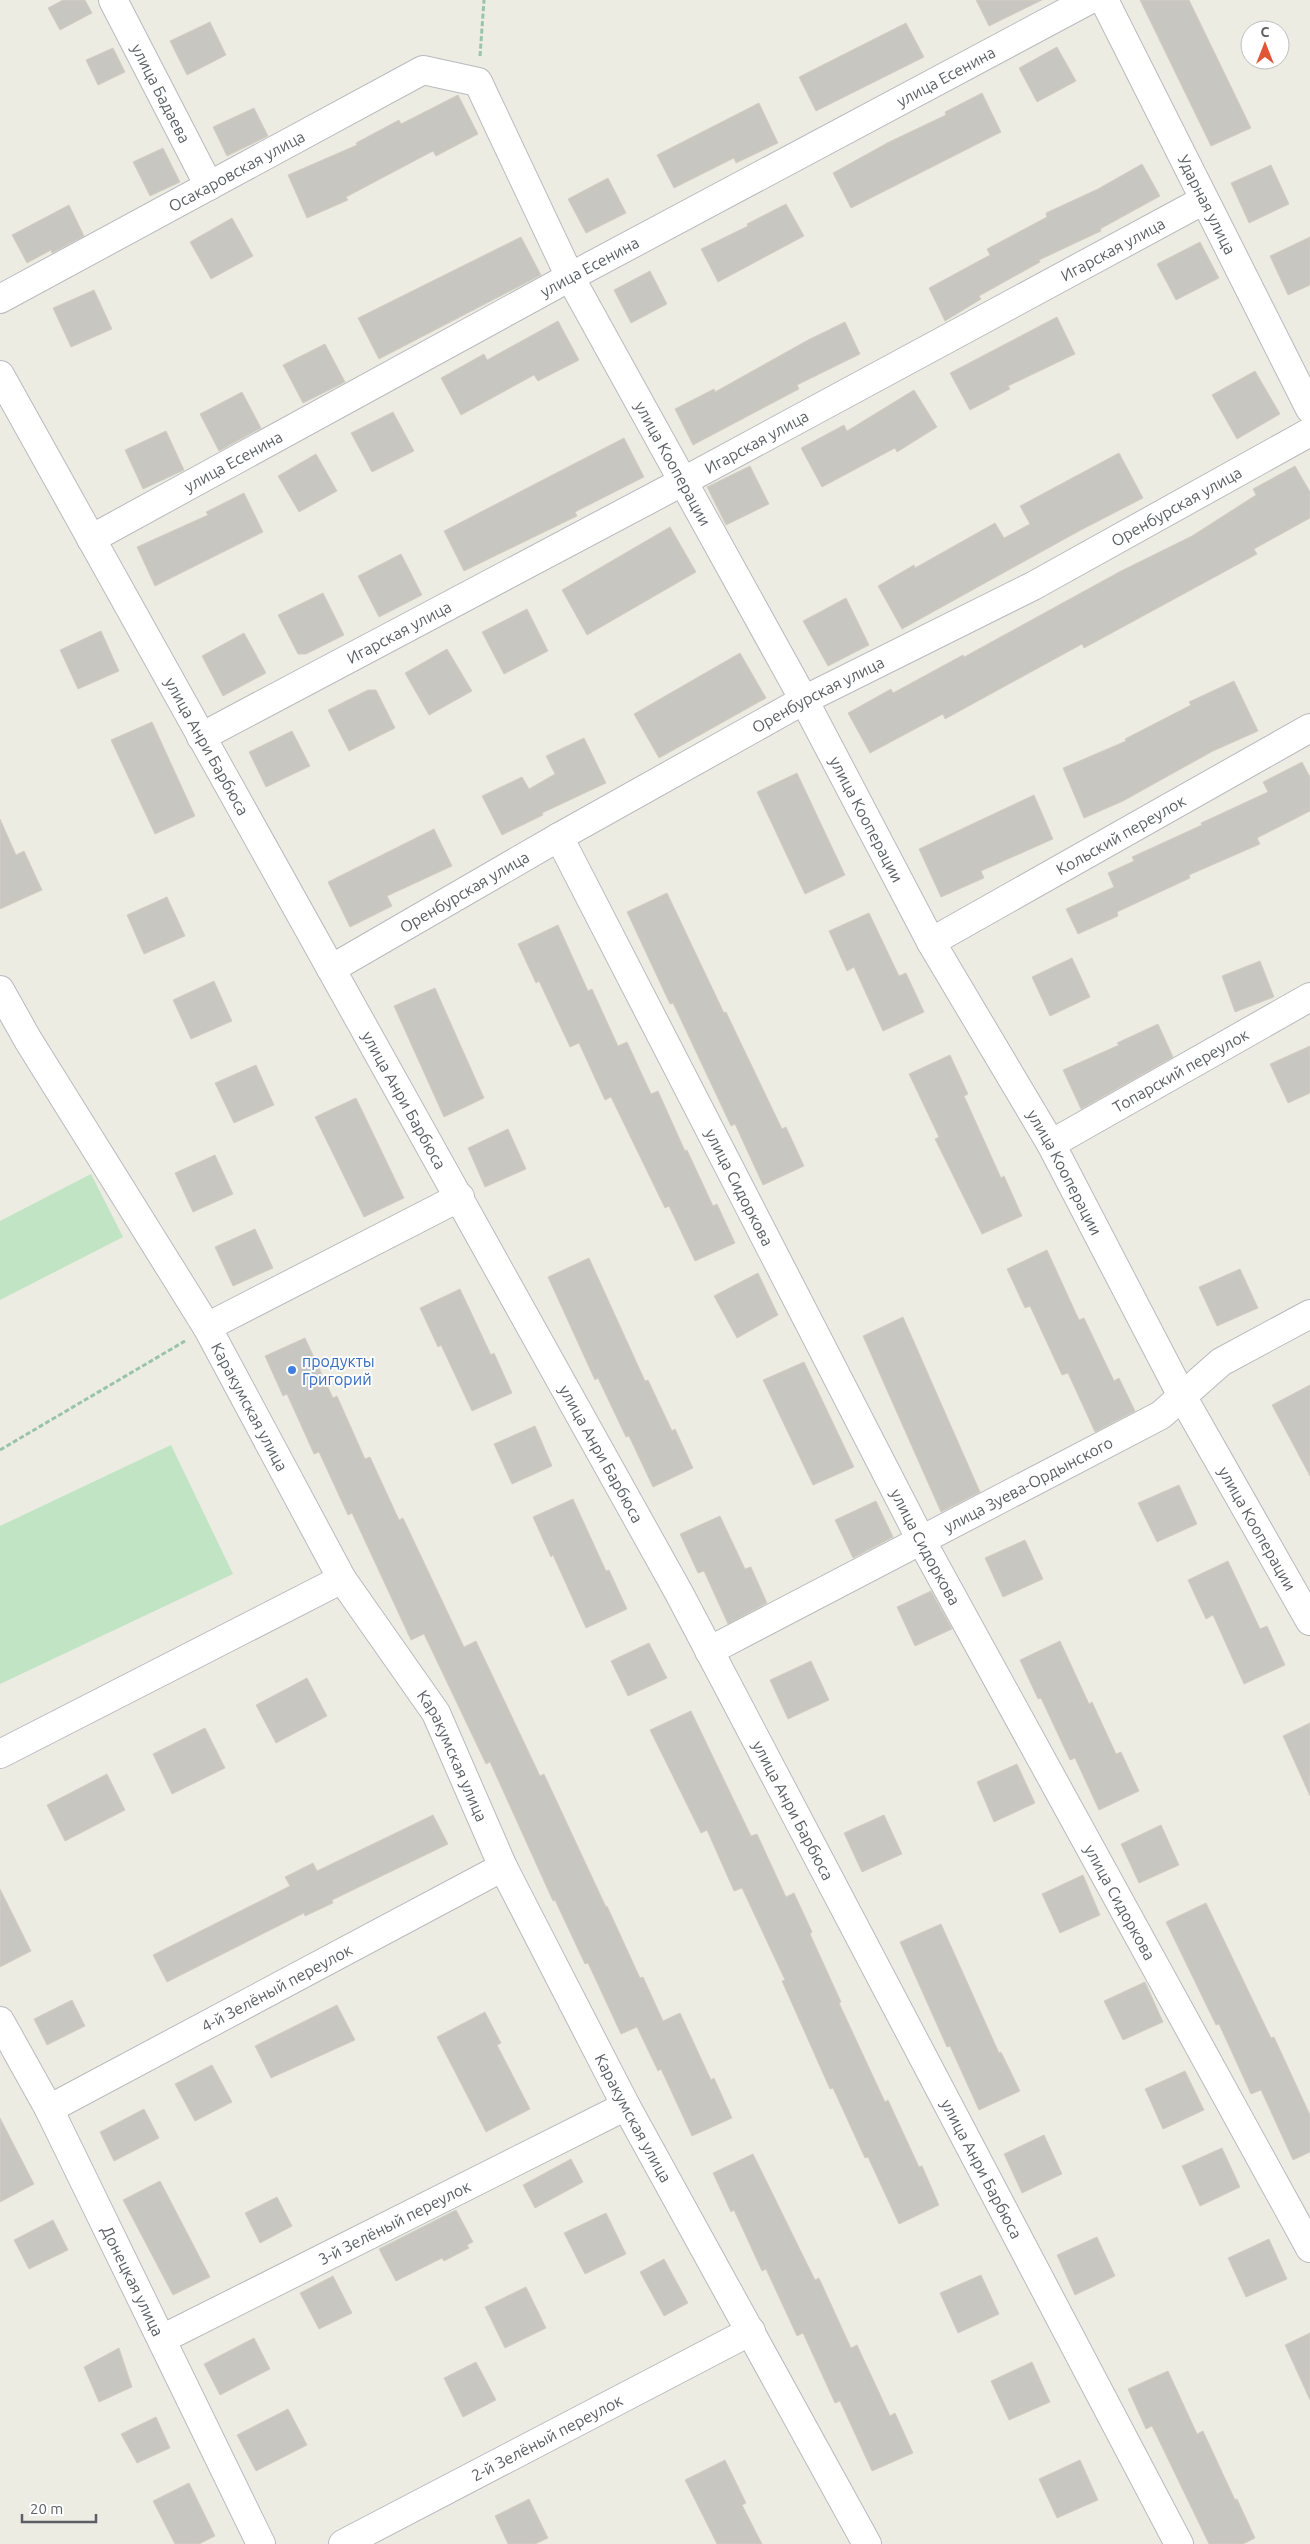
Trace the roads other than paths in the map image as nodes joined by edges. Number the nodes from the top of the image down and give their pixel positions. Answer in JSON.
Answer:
{"nodes":[{"id":1,"x":113,"y":0,"type":"edge"},
{"id":2,"x":1089,"y":0,"type":"edge"},
{"id":3,"x":1104,"y":0,"type":"edge"},
{"id":4,"x":478,"y":82,"type":"joint"},
{"id":5,"x":209,"y":186,"type":"junction"},
{"id":6,"x":1204,"y":200,"type":"junction"},
{"id":7,"x":570,"y":277,"type":"junction"},
{"id":8,"x":0,"y":299,"type":"edge"},
{"id":9,"x":0,"y":375,"type":"edge"},
{"id":10,"x":1310,"y":409,"type":"edge"},
{"id":11,"x":1310,"y":432,"type":"edge"},
{"id":12,"x":682,"y":482,"type":"junction"},
{"id":13,"x":91,"y":539,"type":"junction"},
{"id":14,"x":804,"y":700,"type":"junction"},
{"id":15,"x":1310,"y":728,"type":"edge"},
{"id":16,"x":201,"y":737,"type":"junction"},
{"id":17,"x":559,"y":837,"type":"junction"},
{"id":18,"x":932,"y":942,"type":"junction"},
{"id":19,"x":331,"y":969,"type":"junction"},
{"id":20,"x":0,"y":990,"type":"edge"},
{"id":21,"x":1310,"y":997,"type":"edge"},
{"id":22,"x":1051,"y":1144,"type":"junction"},
{"id":23,"x":460,"y":1197,"type":"junction"},
{"id":24,"x":1310,"y":1314,"type":"edge"},
{"id":25,"x":208,"y":1327,"type":"junction"},
{"id":26,"x":1182,"y":1396,"type":"junction"},
{"id":27,"x":921,"y":1540,"type":"junction"},
{"id":28,"x":342,"y":1579,"type":"junction"},
{"id":29,"x":1310,"y":1621,"type":"edge"},
{"id":30,"x":709,"y":1651,"type":"junction"},
{"id":31,"x":0,"y":1754,"type":"edge"},
{"id":32,"x":503,"y":1867,"type":"junction"},
{"id":33,"x":0,"y":2021,"type":"edge"},
{"id":34,"x":626,"y":2106,"type":"junction"},
{"id":35,"x":48,"y":2109,"type":"junction"},
{"id":36,"x":1310,"y":2248,"type":"edge"},
{"id":37,"x":751,"y":2331,"type":"junction"},
{"id":38,"x":162,"y":2339,"type":"junction"},
{"id":39,"x":261,"y":2544,"type":"edge"},
{"id":40,"x":343,"y":2544,"type":"edge"},
{"id":41,"x":867,"y":2544,"type":"edge"},
{"id":42,"x":1179,"y":2544,"type":"edge"}],
"edges":[{"from":1,"to":5,"type":"street","name":"улица Бадаева"},
{"from":2,"to":7,"type":"street","name":"улица Есенина"},
{"from":3,"to":6,"type":"street","name":"Ударная улица"},
{"from":4,"to":5,"type":"street","name":"Осакаровская улица"},
{"from":4,"to":7,"type":"street","name":"улица Кооперации"},
{"from":5,"to":8,"type":"street","name":"Осакаровская улица"},
{"from":6,"to":10,"type":"street","name":"Ударная улица"},
{"from":6,"to":12,"type":"street","name":"Игарская улица"},
{"from":7,"to":12,"type":"street","name":"улица Кооперации"},
{"from":7,"to":13,"type":"street","name":"улица Есенина"},
{"from":9,"to":13,"type":"street","name":"улица Анри Барбюса"},
{"from":11,"to":14,"type":"street","name":"Оренбурская улица"},
{"from":12,"to":14,"type":"street","name":"улица Кооперации"},
{"from":12,"to":16,"type":"street","name":"Игарская улица"},
{"from":13,"to":16,"type":"street","name":"улица Анри Барбюса"},
{"from":14,"to":17,"type":"street","name":"Оренбурская улица"},
{"from":14,"to":18,"type":"street","name":"улица Кооперации"},
{"from":15,"to":18,"type":"street","name":"Кольский переулок"},
{"from":16,"to":19,"type":"street","name":"улица Анри Барбюса"},
{"from":17,"to":19,"type":"street","name":"Оренбурская улица"},
{"from":17,"to":27,"type":"street","name":"улица Сидоркова"},
{"from":18,"to":22,"type":"street","name":"улица Кооперации"},
{"from":19,"to":23,"type":"street","name":"улица Анри Барбюса"},
{"from":20,"to":25,"type":"street","name":"Каракумская улица"},
{"from":21,"to":22,"type":"street","name":"Топарский переулок"},
{"from":22,"to":26,"type":"street","name":"улица Кооперации"},
{"from":23,"to":25,"type":"street"},
{"from":23,"to":30,"type":"street","name":"улица Анри Барбюса"},
{"from":24,"to":26,"type":"street","name":"улица Зуева-Ордынского"},
{"from":25,"to":28,"type":"street","name":"Каракумская улица"},
{"from":26,"to":27,"type":"street","name":"улица Зуева-Ордынского"},
{"from":26,"to":29,"type":"street","name":"улица Кооперации"},
{"from":27,"to":30,"type":"street","name":"улица Зуева-Ордынского"},
{"from":27,"to":36,"type":"street","name":"улица Сидоркова"},
{"from":28,"to":31,"type":"street"},
{"from":28,"to":32,"type":"street","name":"Каракумская улица"},
{"from":30,"to":42,"type":"street","name":"улица Анри Барбюса"},
{"from":32,"to":34,"type":"street","name":"Каракумская улица"},
{"from":32,"to":35,"type":"street","name":"4-й Зелёный переулок"},
{"from":33,"to":35,"type":"street","name":"Донецкая улица"},
{"from":34,"to":37,"type":"street","name":"Каракумская улица"},
{"from":34,"to":38,"type":"street","name":"3-й Зелёный переулок"},
{"from":35,"to":38,"type":"street","name":"Донецкая улица"},
{"from":37,"to":40,"type":"street","name":"2-й Зелёный переулок"},
{"from":37,"to":41,"type":"street","name":"Каракумская улица"},
{"from":38,"to":39,"type":"street","name":"Донецкая улица"}]}
